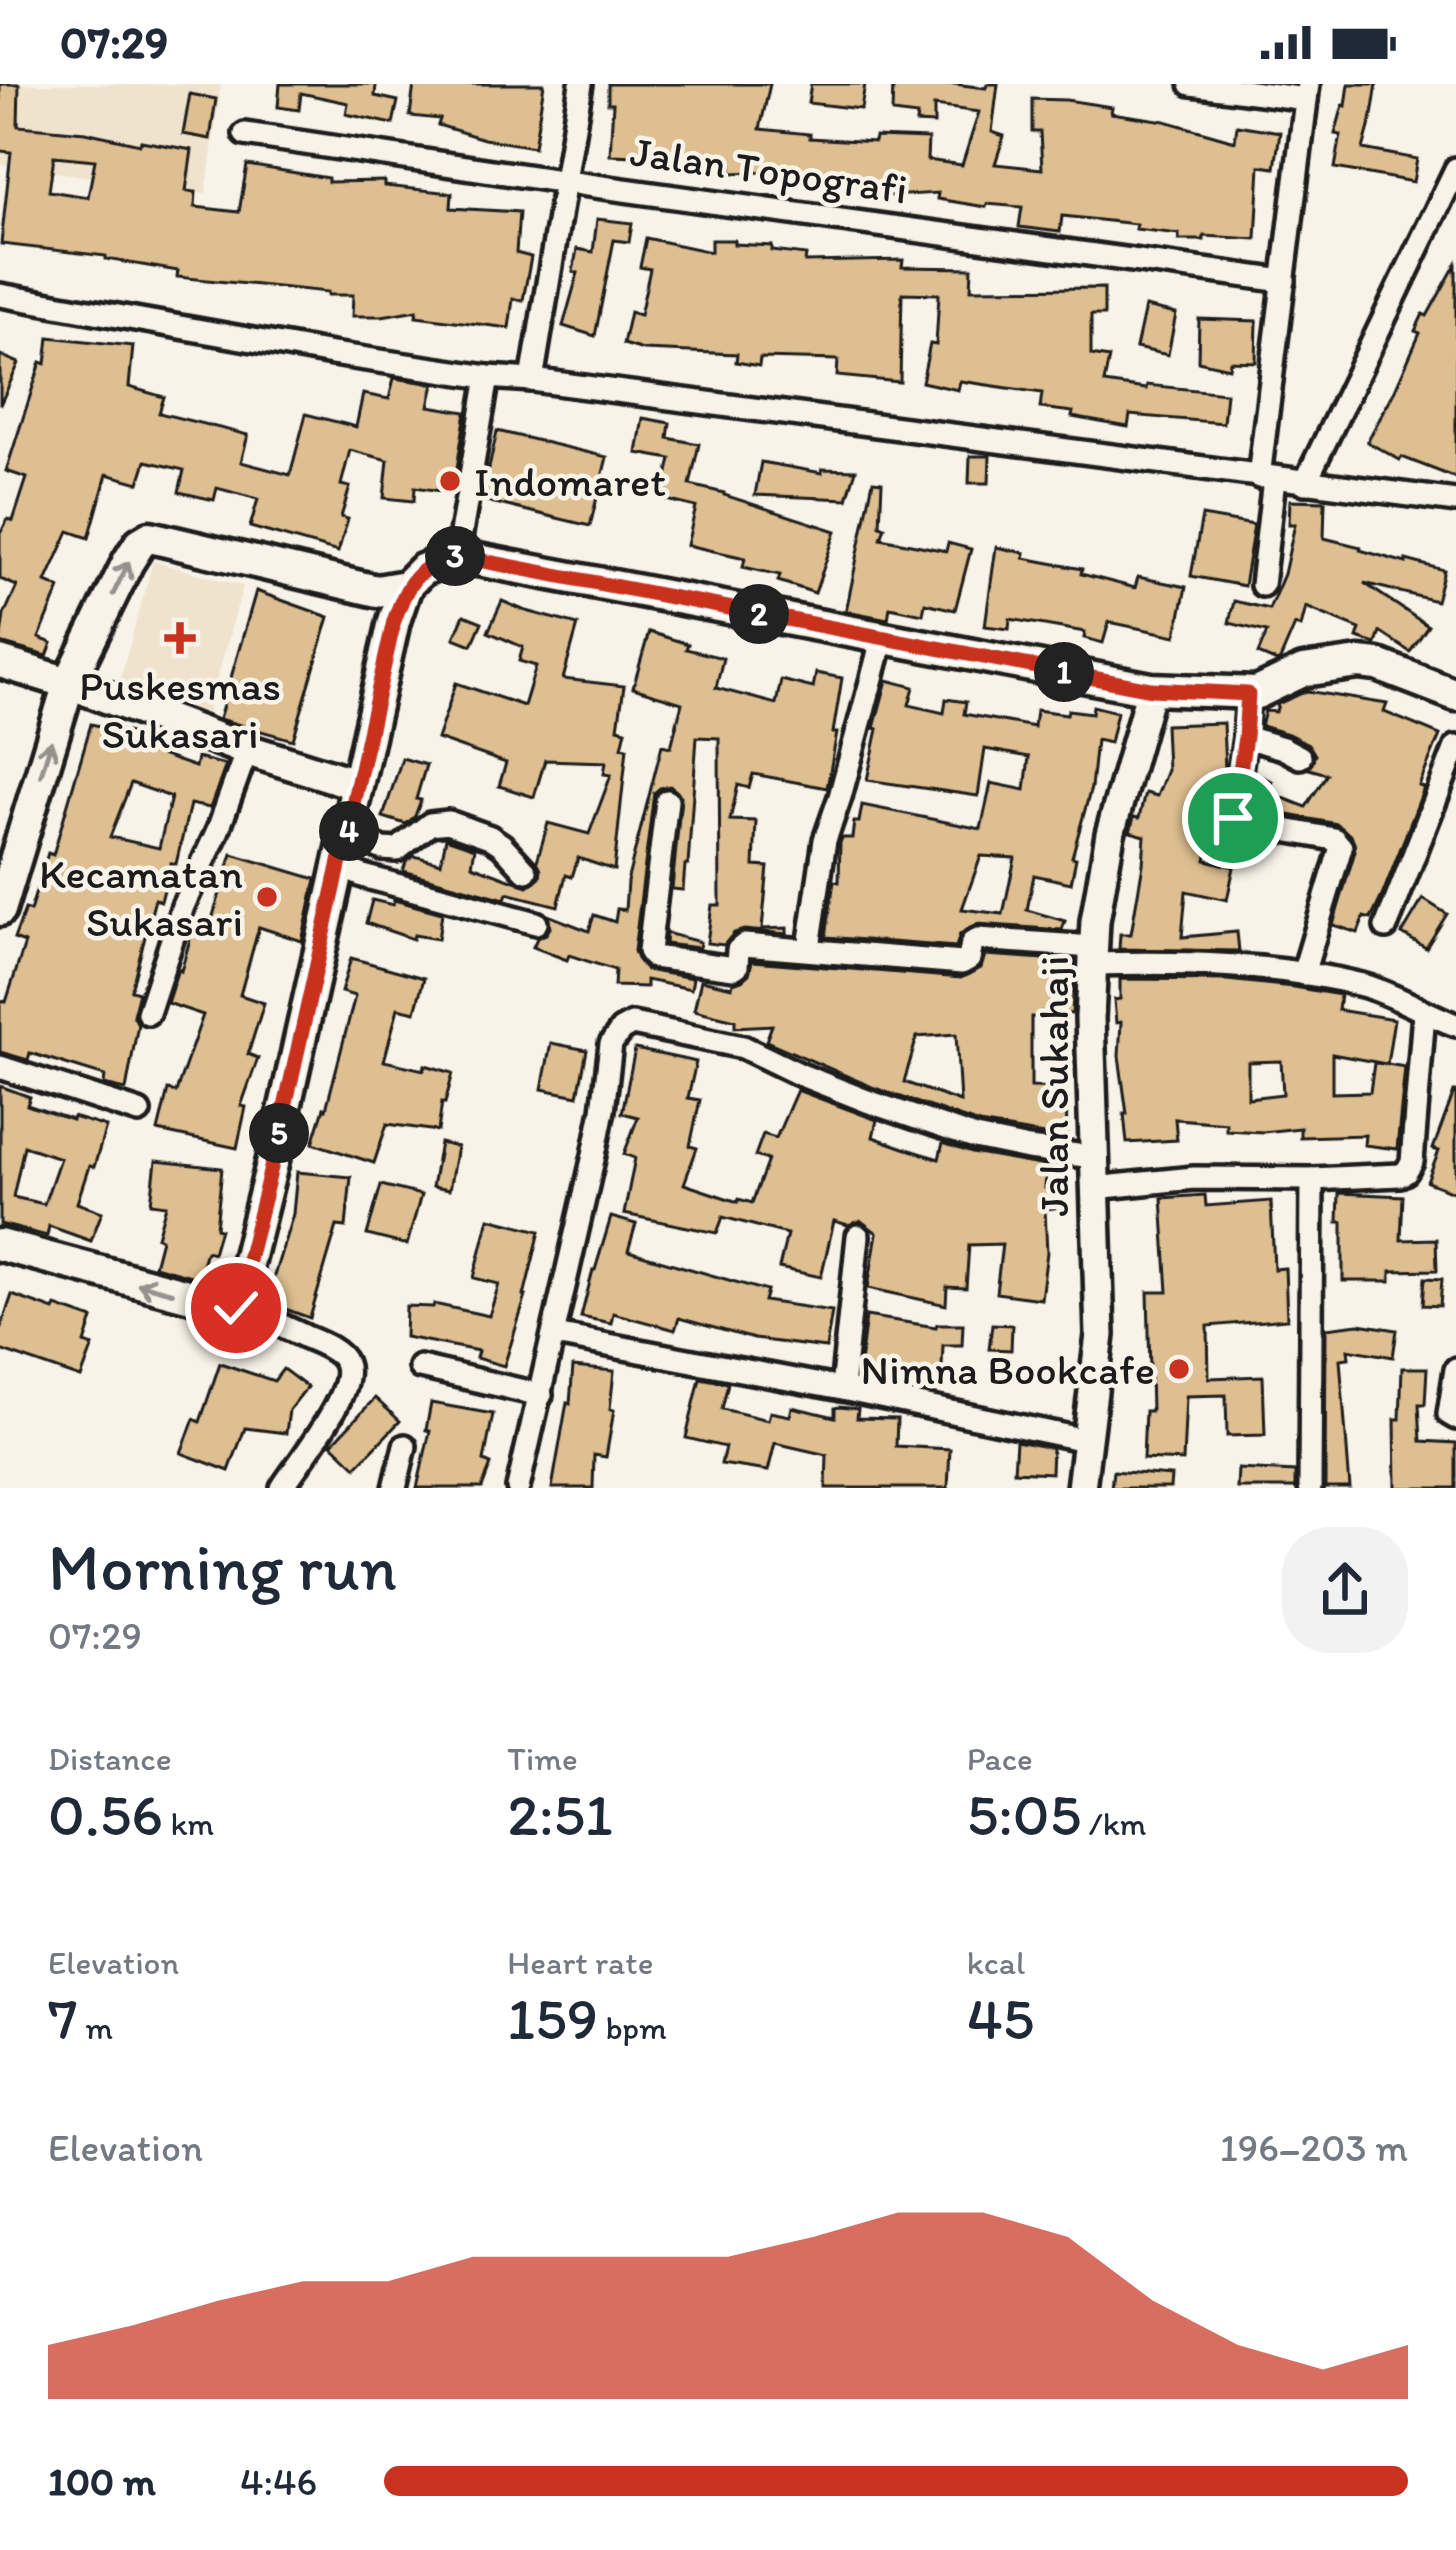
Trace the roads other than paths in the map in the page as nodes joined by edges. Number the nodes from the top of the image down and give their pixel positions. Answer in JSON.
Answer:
{"nodes":[{"id":1,"x":581,"y":84,"type":"edge"},
{"id":2,"x":1191,"y":84,"type":"edge"},
{"id":3,"x":1307,"y":92,"type":"edge"},
{"id":4,"x":245,"y":134,"type":"dead end"},
{"id":5,"x":1456,"y":169,"type":"edge"},
{"id":6,"x":566,"y":182,"type":"junction"},
{"id":7,"x":1284,"y":280,"type":"junction"},
{"id":8,"x":0,"y":296,"type":"edge"},
{"id":9,"x":488,"y":377,"type":"junction"},
{"id":10,"x":532,"y":380,"type":"junction"},
{"id":11,"x":1266,"y":478,"type":"junction"},
{"id":12,"x":1305,"y":483,"type":"junction"},
{"id":13,"x":1456,"y":502,"type":"edge"},
{"id":14,"x":457,"y":556,"type":"junction"},
{"id":15,"x":1262,"y":585,"type":"dead end"},
{"id":16,"x":391,"y":588,"type":"junction"},
{"id":17,"x":883,"y":637,"type":"junction"},
{"id":18,"x":0,"y":662,"type":"edge"},
{"id":19,"x":69,"y":683,"type":"junction"},
{"id":20,"x":1151,"y":689,"type":"junction"},
{"id":21,"x":1248,"y":694,"type":"junction"},
{"id":22,"x":1456,"y":695,"type":"edge"},
{"id":23,"x":1245,"y":737,"type":"junction"},
{"id":24,"x":1456,"y":747,"type":"edge"},
{"id":25,"x":247,"y":750,"type":"junction"},
{"id":26,"x":1300,"y":757,"type":"dead end"},
{"id":27,"x":356,"y":784,"type":"junction"},
{"id":28,"x":667,"y":801,"type":"dead end"},
{"id":29,"x":348,"y":833,"type":"junction"},
{"id":30,"x":340,"y":866,"type":"junction"},
{"id":31,"x":526,"y":872,"type":"dead end"},
{"id":32,"x":0,"y":910,"type":"edge"},
{"id":33,"x":536,"y":923,"type":"dead end"},
{"id":34,"x":1386,"y":927,"type":"dead end"},
{"id":35,"x":809,"y":947,"type":"dead end"},
{"id":36,"x":1093,"y":956,"type":"junction"},
{"id":37,"x":1303,"y":974,"type":"junction"},
{"id":38,"x":148,"y":1012,"type":"dead end"},
{"id":39,"x":1424,"y":1013,"type":"junction"},
{"id":40,"x":1456,"y":1025,"type":"edge"},
{"id":41,"x":0,"y":1067,"type":"edge"},
{"id":42,"x":139,"y":1112,"type":"dead end"},
{"id":43,"x":1094,"y":1156,"type":"junction"},
{"id":44,"x":1312,"y":1178,"type":"junction"},
{"id":45,"x":1094,"y":1187,"type":"junction"},
{"id":46,"x":857,"y":1236,"type":"dead end"},
{"id":47,"x":0,"y":1245,"type":"edge"},
{"id":48,"x":236,"y":1308,"type":"junction"},
{"id":49,"x":555,"y":1335,"type":"junction"},
{"id":50,"x":420,"y":1367,"type":"dead end"},
{"id":51,"x":1456,"y":1369,"type":"edge"},
{"id":52,"x":449,"y":1385,"type":"dead end"},
{"id":53,"x":842,"y":1389,"type":"junction"},
{"id":54,"x":540,"y":1400,"type":"junction"},
{"id":55,"x":1456,"y":1418,"type":"edge"},
{"id":56,"x":1085,"y":1440,"type":"junction"},
{"id":57,"x":405,"y":1446,"type":"dead end"},
{"id":58,"x":282,"y":1488,"type":"edge"},
{"id":59,"x":395,"y":1488,"type":"edge"},
{"id":60,"x":518,"y":1488,"type":"edge"},
{"id":61,"x":1081,"y":1488,"type":"edge"},
{"id":62,"x":1310,"y":1488,"type":"edge"}],
"edges":[{"from":1,"to":6,"type":"street"},
{"from":2,"to":3,"type":"street"},
{"from":3,"to":7,"type":"street"},
{"from":4,"to":6,"type":"street","name":"Jalan Topografi"},
{"from":5,"to":12,"type":"street"},
{"from":6,"to":7,"type":"street","name":"Jalan Topografi"},
{"from":6,"to":10,"type":"street"},
{"from":7,"to":11,"type":"street"},
{"from":8,"to":9,"type":"street"},
{"from":9,"to":10,"type":"street"},
{"from":9,"to":14,"type":"street"},
{"from":10,"to":11,"type":"street"},
{"from":11,"to":12,"type":"street"},
{"from":11,"to":15,"type":"street"},
{"from":12,"to":13,"type":"street"},
{"from":14,"to":16,"type":"main road"},
{"from":14,"to":17,"type":"main road"},
{"from":19,"to":16,"type":"main road","one_way":true},
{"from":16,"to":27,"type":"main road"},
{"from":17,"to":20,"type":"main road"},
{"from":17,"to":35,"type":"street"},
{"from":18,"to":19,"type":"main road"},
{"from":19,"to":25,"type":"main road"},
{"from":32,"to":19,"type":"main road","one_way":true},
{"from":20,"to":21,"type":"main road"},
{"from":20,"to":36,"type":"street","name":"Jalan Sukahaji"},
{"from":21,"to":22,"type":"main road"},
{"from":21,"to":23,"type":"street"},
{"from":23,"to":26,"type":"street"},
{"from":23,"to":37,"type":"street"},
{"from":24,"to":34,"type":"street"},
{"from":25,"to":27,"type":"main road"},
{"from":25,"to":38,"type":"street"},
{"from":27,"to":29,"type":"main road"},
{"from":28,"to":36,"type":"street"},
{"from":29,"to":30,"type":"main road"},
{"from":29,"to":31,"type":"street"},
{"from":30,"to":33,"type":"street"},
{"from":30,"to":48,"type":"main road"},
{"from":36,"to":37,"type":"street"},
{"from":36,"to":43,"type":"street","name":"Jalan Sukahaji"},
{"from":37,"to":39,"type":"street"},
{"from":39,"to":40,"type":"street"},
{"from":39,"to":44,"type":"street"},
{"from":41,"to":42,"type":"street"},
{"from":43,"to":45,"type":"street","name":"Jalan Sukahaji"},
{"from":43,"to":49,"type":"street"},
{"from":44,"to":45,"type":"street"},
{"from":44,"to":62,"type":"street"},
{"from":45,"to":56,"type":"street","name":"Jalan Sukahaji"},
{"from":46,"to":53,"type":"street"},
{"from":48,"to":47,"type":"main road","one_way":true},
{"from":48,"to":58,"type":"street"},
{"from":49,"to":53,"type":"street"},
{"from":49,"to":54,"type":"street"},
{"from":50,"to":54,"type":"street"},
{"from":51,"to":55,"type":"street"},
{"from":52,"to":54,"type":"street"},
{"from":53,"to":56,"type":"street"},
{"from":54,"to":60,"type":"street"},
{"from":56,"to":61,"type":"street","name":"Jalan Sukahaji"},
{"from":57,"to":59,"type":"street"}]}
